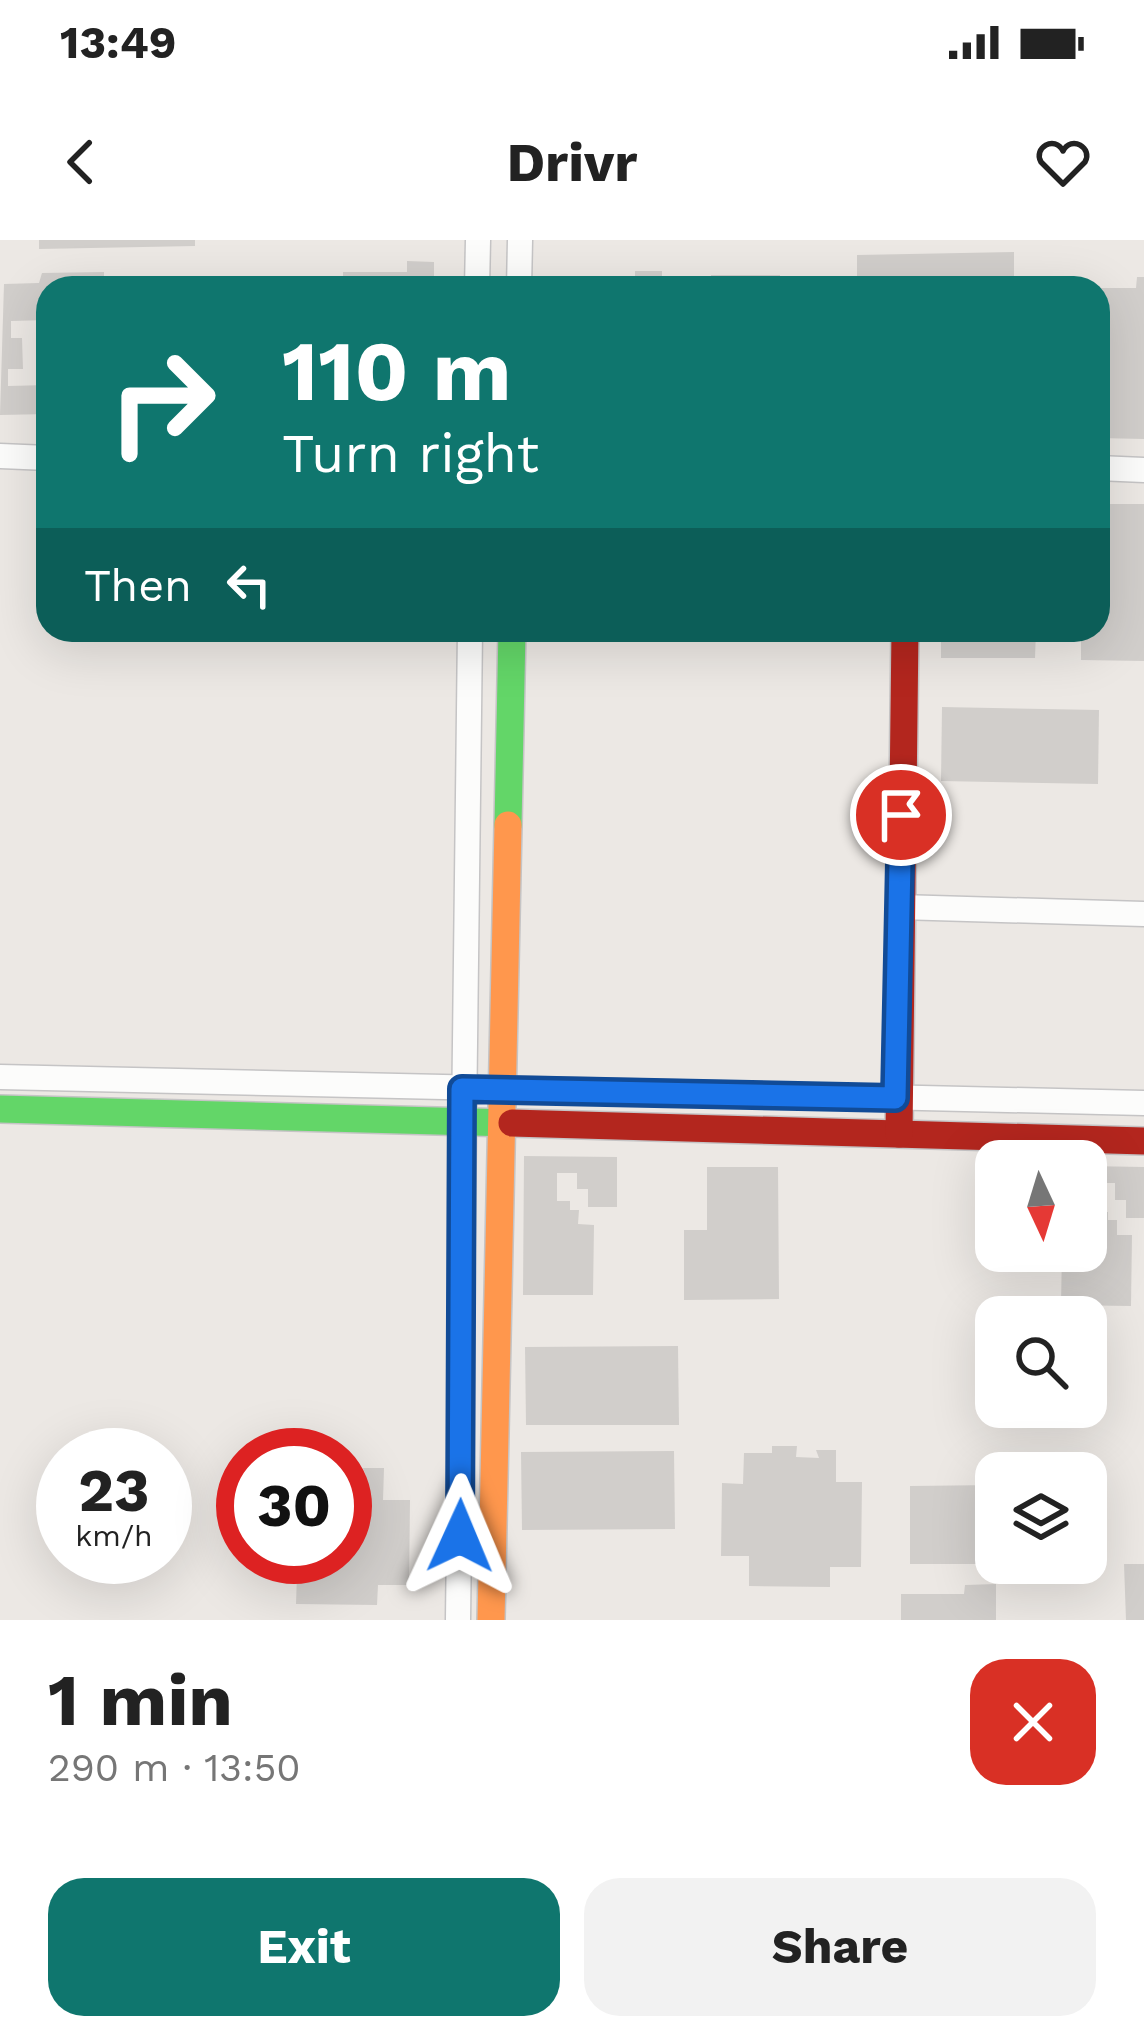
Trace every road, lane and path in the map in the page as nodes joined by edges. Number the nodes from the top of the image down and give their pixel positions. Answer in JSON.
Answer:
{"nodes":[{"id":1,"x":478,"y":240,"type":"edge"},
{"id":2,"x":520,"y":240,"type":"edge"},
{"id":3,"x":477,"y":276,"type":"edge"},
{"id":4,"x":519,"y":276,"type":"edge"},
{"id":5,"x":0,"y":456,"type":"edge"},
{"id":6,"x":36,"y":458,"type":"edge"},
{"id":7,"x":1110,"y":469,"type":"edge"},
{"id":8,"x":1144,"y":470,"type":"edge"},
{"id":9,"x":470,"y":642,"type":"edge"},
{"id":10,"x":512,"y":642,"type":"edge"},
{"id":11,"x":905,"y":642,"type":"edge"},
{"id":12,"x":899,"y":907,"type":"junction"},
{"id":13,"x":1144,"y":914,"type":"edge"},
{"id":14,"x":0,"y":1077,"type":"edge"},
{"id":15,"x":462,"y":1089,"type":"junction"},
{"id":16,"x":499,"y":1090,"type":"junction"},
{"id":17,"x":895,"y":1098,"type":"junction"},
{"id":18,"x":1144,"y":1103,"type":"edge"},
{"id":19,"x":0,"y":1108,"type":"edge"},
{"id":20,"x":463,"y":1121,"type":"junction"},
{"id":21,"x":498,"y":1123,"type":"junction"},
{"id":22,"x":898,"y":1134,"type":"junction"},
{"id":23,"x":1144,"y":1141,"type":"edge"},
{"id":24,"x":458,"y":1620,"type":"edge"},
{"id":25,"x":491,"y":1620,"type":"edge"}],
"edges":[{"from":1,"to":3,"type":"street"},
{"from":2,"to":4,"type":"street"},
{"from":5,"to":6,"type":"street"},
{"from":7,"to":8,"type":"street"},
{"from":9,"to":15,"type":"street"},
{"from":10,"to":16,"type":"street"},
{"from":11,"to":12,"type":"street"},
{"from":12,"to":13,"type":"street"},
{"from":12,"to":17,"type":"street"},
{"from":14,"to":15,"type":"street"},
{"from":15,"to":16,"type":"street"},
{"from":15,"to":20,"type":"street"},
{"from":16,"to":17,"type":"street"},
{"from":16,"to":21,"type":"street"},
{"from":17,"to":18,"type":"street"},
{"from":17,"to":22,"type":"street"},
{"from":19,"to":20,"type":"street"},
{"from":20,"to":21,"type":"street"},
{"from":20,"to":24,"type":"street"},
{"from":21,"to":22,"type":"street"},
{"from":21,"to":25,"type":"street"},
{"from":22,"to":23,"type":"street"}]}
